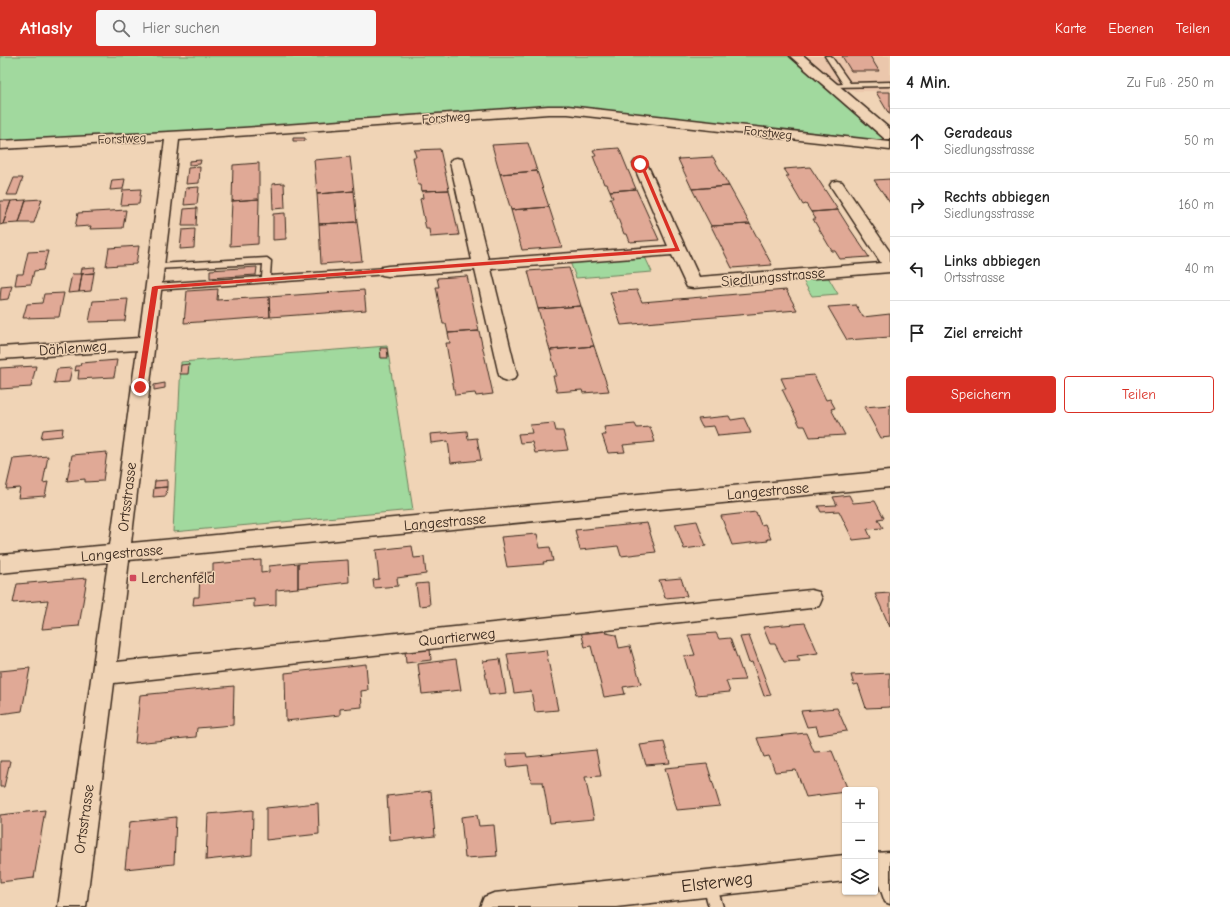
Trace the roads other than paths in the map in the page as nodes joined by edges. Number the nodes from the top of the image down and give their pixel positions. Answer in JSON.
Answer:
{"nodes":[{"id":1,"x":796,"y":56,"type":"edge"},
{"id":2,"x":828,"y":56,"type":"edge"},
{"id":3,"x":890,"y":84,"type":"edge"},
{"id":4,"x":832,"y":86,"type":"junction"},
{"id":5,"x":848,"y":86,"type":"junction"},
{"id":6,"x":173,"y":135,"type":"junction"},
{"id":7,"x":890,"y":136,"type":"edge"},
{"id":8,"x":0,"y":145,"type":"edge"},
{"id":9,"x":890,"y":146,"type":"edge"},
{"id":10,"x":457,"y":162,"type":"dead end"},
{"id":11,"x":640,"y":164,"type":"dead end"},
{"id":12,"x":837,"y":185,"type":"dead end"},
{"id":13,"x":678,"y":250,"type":"junction"},
{"id":14,"x":482,"y":264,"type":"junction"},
{"id":15,"x":890,"y":264,"type":"edge"},
{"id":16,"x":157,"y":267,"type":"junction"},
{"id":17,"x":890,"y":267,"type":"edge"},
{"id":18,"x":388,"y":271,"type":"joint"},
{"id":19,"x":266,"y":280,"type":"junction"},
{"id":20,"x":155,"y":287,"type":"junction"},
{"id":21,"x":146,"y":343,"type":"junction"},
{"id":22,"x":0,"y":353,"type":"edge"},
{"id":23,"x":508,"y":375,"type":"dead end"},
{"id":24,"x":890,"y":479,"type":"edge"},
{"id":25,"x":120,"y":553,"type":"junction"},
{"id":26,"x":0,"y":564,"type":"edge"},
{"id":27,"x":811,"y":599,"type":"dead end"},
{"id":28,"x":103,"y":674,"type":"junction"},
{"id":29,"x":881,"y":865,"type":"edge"},
{"id":30,"x":842,"y":869,"type":"edge"},
{"id":31,"x":712,"y":895,"type":"edge"},
{"id":32,"x":890,"y":898,"type":"edge"},
{"id":33,"x":554,"y":904,"type":"edge"},
{"id":34,"x":72,"y":907,"type":"edge"},
{"id":35,"x":494,"y":907,"type":"edge"}],
"edges":[{"from":1,"to":4,"type":"street"},
{"from":2,"to":5,"type":"lane"},
{"from":3,"to":5,"type":"lane"},
{"from":4,"to":5,"type":"lane"},
{"from":4,"to":7,"type":"street"},
{"from":6,"to":8,"type":"street","name":"Forstweg"},
{"from":6,"to":9,"type":"street","name":"Forstweg"},
{"from":6,"to":16,"type":"street","name":"Ortsstrasse"},
{"from":10,"to":14,"type":"street"},
{"from":11,"to":13,"type":"street","name":"Siedlungsstrasse"},
{"from":12,"to":15,"type":"street"},
{"from":13,"to":14,"type":"street"},
{"from":13,"to":17,"type":"street","name":"Siedlungsstrasse"},
{"from":14,"to":18,"type":"street"},
{"from":14,"to":23,"type":"street"},
{"from":16,"to":19,"type":"lane"},
{"from":16,"to":20,"type":"street","name":"Ortsstrasse"},
{"from":18,"to":19,"type":"lane"},
{"from":19,"to":20,"type":"lane"},
{"from":20,"to":21,"type":"street","name":"Ortsstrasse"},
{"from":21,"to":22,"type":"street","name":"Dählenweg"},
{"from":21,"to":25,"type":"street","name":"Ortsstrasse"},
{"from":24,"to":25,"type":"street","name":"Langestrasse"},
{"from":25,"to":26,"type":"street","name":"Langestrasse"},
{"from":25,"to":28,"type":"street","name":"Ortsstrasse"},
{"from":27,"to":28,"type":"street","name":"Quartierweg"},
{"from":28,"to":34,"type":"street","name":"Ortsstrasse"},
{"from":29,"to":32,"type":"lane"},
{"from":30,"to":31,"type":"street","name":"Elsterweg"},
{"from":31,"to":33,"type":"street","name":"Elsterweg"},
{"from":33,"to":35,"type":"street","name":"Elsterweg"}]}
